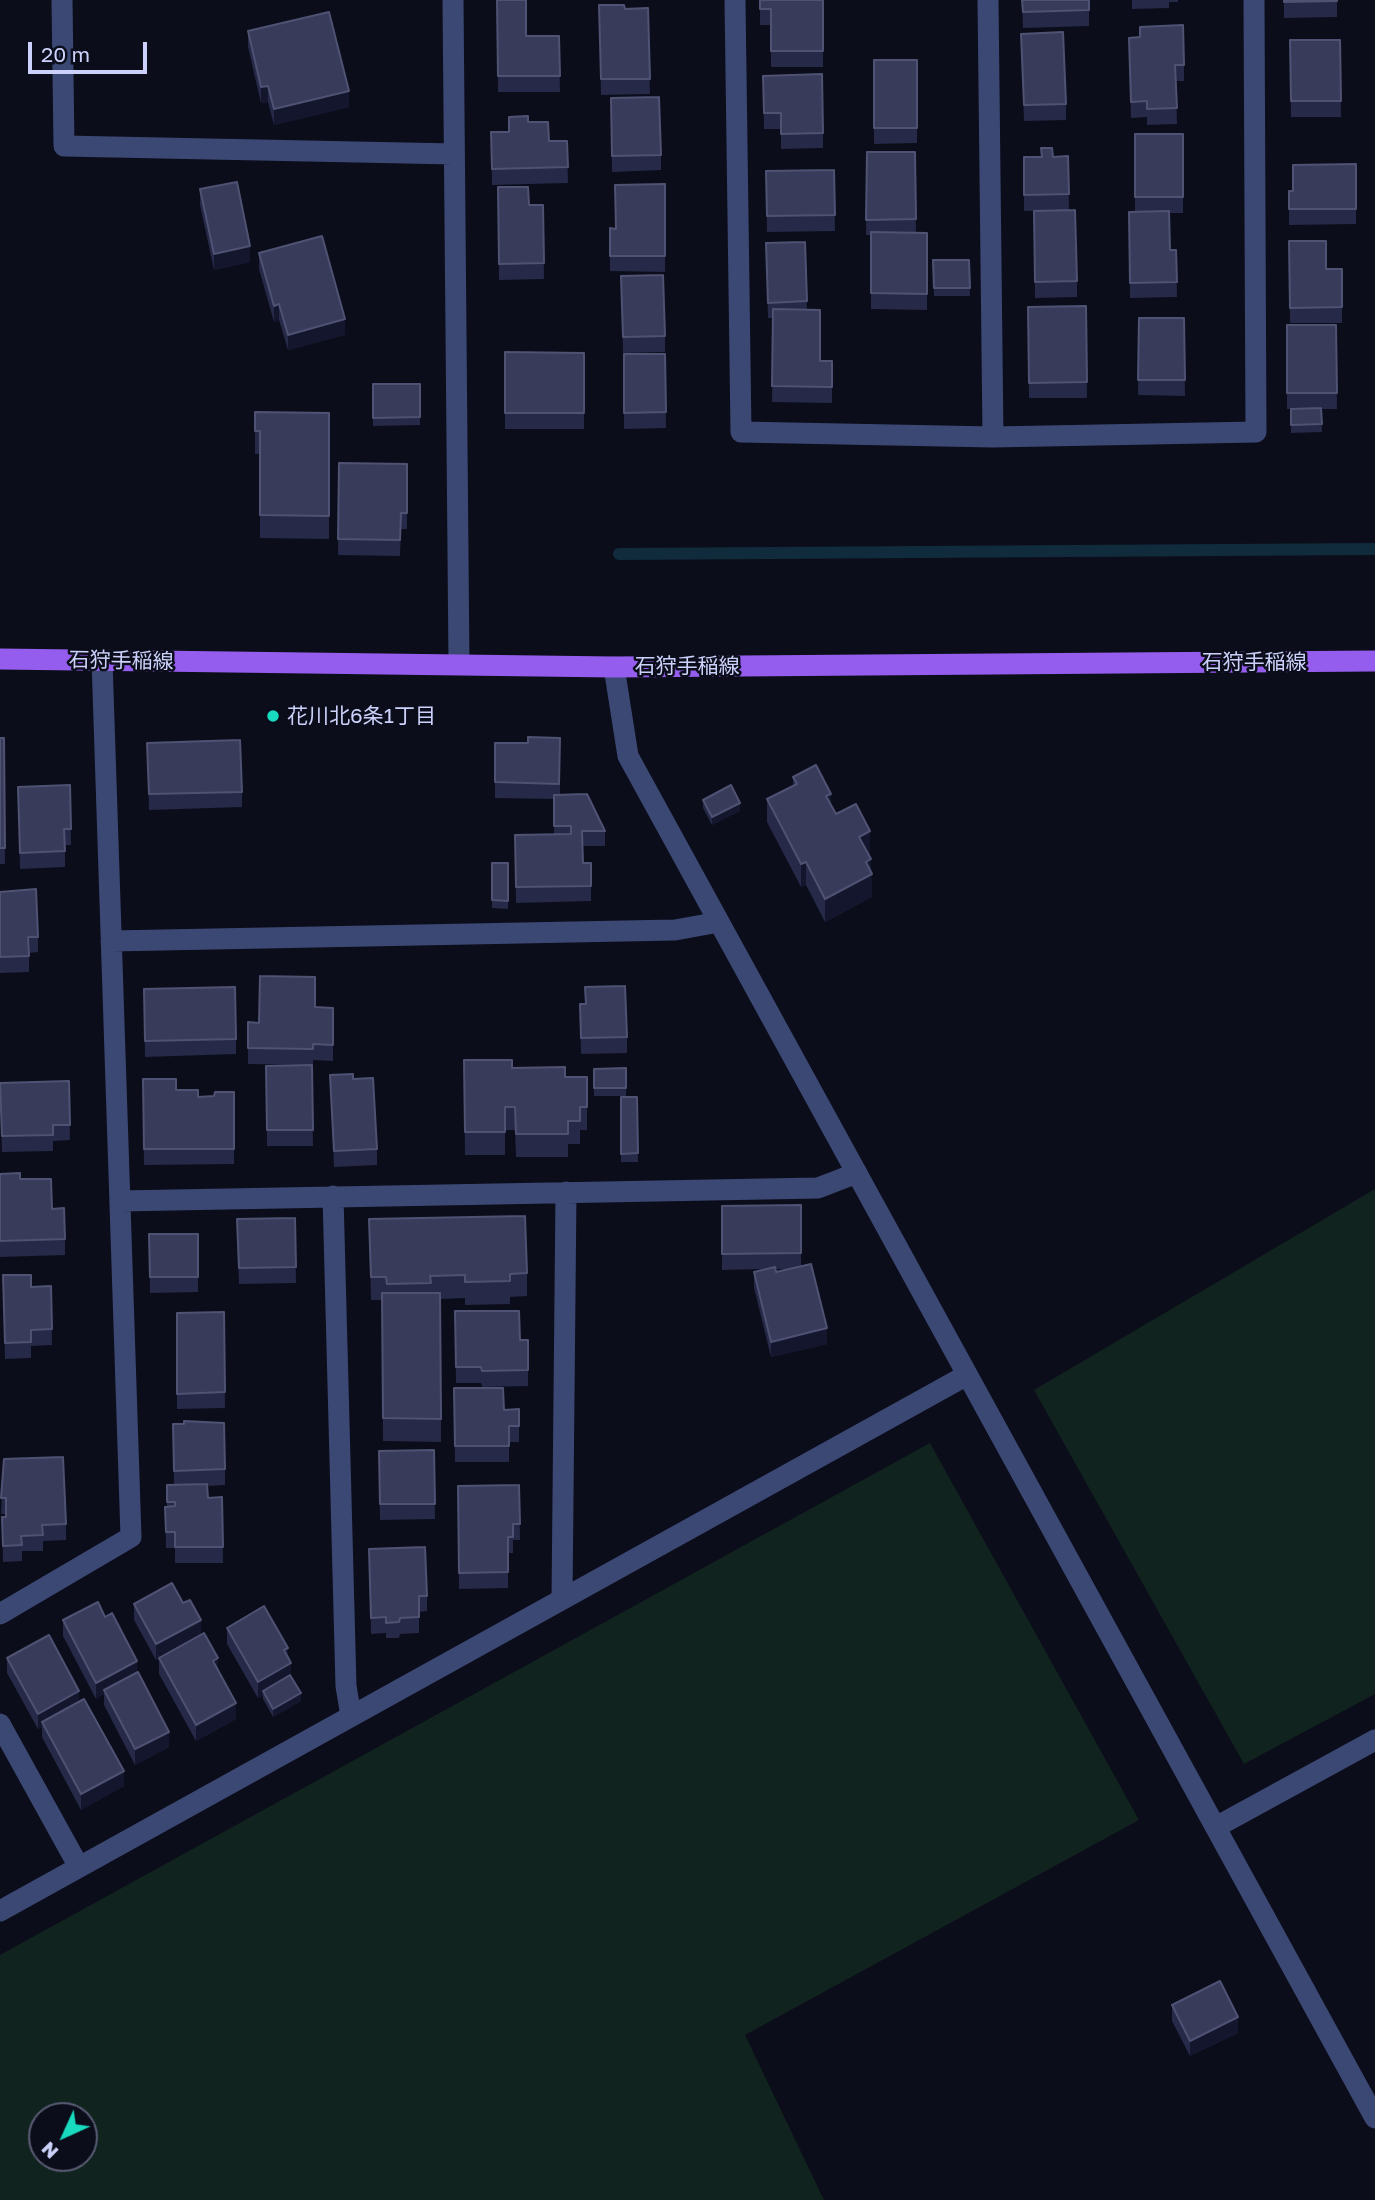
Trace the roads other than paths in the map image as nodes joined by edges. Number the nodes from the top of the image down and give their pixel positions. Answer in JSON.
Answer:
{"nodes":[{"id":1,"x":62,"y":0,"type":"edge"},
{"id":2,"x":453,"y":0,"type":"edge"},
{"id":3,"x":736,"y":0,"type":"edge"},
{"id":4,"x":988,"y":0,"type":"edge"},
{"id":5,"x":1254,"y":0,"type":"edge"},
{"id":6,"x":454,"y":154,"type":"junction"},
{"id":7,"x":993,"y":437,"type":"junction"},
{"id":8,"x":0,"y":659,"type":"edge"},
{"id":9,"x":102,"y":660,"type":"junction"},
{"id":10,"x":1375,"y":661,"type":"edge"},
{"id":11,"x":459,"y":664,"type":"junction"},
{"id":12,"x":614,"y":667,"type":"junction"},
{"id":13,"x":719,"y":922,"type":"junction"},
{"id":14,"x":111,"y":941,"type":"junction"},
{"id":15,"x":857,"y":1173,"type":"junction"},
{"id":16,"x":566,"y":1192,"type":"junction"},
{"id":17,"x":333,"y":1196,"type":"junction"},
{"id":18,"x":120,"y":1201,"type":"junction"},
{"id":19,"x":967,"y":1376,"type":"junction"},
{"id":20,"x":562,"y":1599,"type":"junction"},
{"id":21,"x":0,"y":1614,"type":"edge"},
{"id":22,"x":351,"y":1716,"type":"junction"},
{"id":23,"x":0,"y":1724,"type":"edge"},
{"id":24,"x":1375,"y":1740,"type":"edge"},
{"id":25,"x":1216,"y":1827,"type":"junction"},
{"id":26,"x":79,"y":1867,"type":"junction"},
{"id":27,"x":0,"y":1911,"type":"edge"},
{"id":28,"x":1375,"y":2118,"type":"edge"}],
"edges":[{"from":1,"to":6,"type":"street"},
{"from":2,"to":6,"type":"street"},
{"from":3,"to":7,"type":"street"},
{"from":4,"to":7,"type":"street"},
{"from":5,"to":7,"type":"street"},
{"from":6,"to":11,"type":"street"},
{"from":8,"to":9,"type":"main road","name":"石狩手稲線"},
{"from":9,"to":11,"type":"main road","name":"石狩手稲線"},
{"from":9,"to":14,"type":"street"},
{"from":10,"to":12,"type":"main road","name":"石狩手稲線"},
{"from":11,"to":12,"type":"main road","name":"石狩手稲線"},
{"from":12,"to":13,"type":"street"},
{"from":13,"to":14,"type":"street"},
{"from":13,"to":15,"type":"street"},
{"from":14,"to":18,"type":"street"},
{"from":15,"to":16,"type":"street"},
{"from":15,"to":19,"type":"street"},
{"from":16,"to":17,"type":"street"},
{"from":16,"to":20,"type":"street"},
{"from":17,"to":18,"type":"street"},
{"from":17,"to":22,"type":"street"},
{"from":18,"to":21,"type":"street"},
{"from":19,"to":20,"type":"street"},
{"from":19,"to":25,"type":"street"},
{"from":20,"to":22,"type":"street"},
{"from":22,"to":26,"type":"street"},
{"from":23,"to":26,"type":"street"},
{"from":24,"to":25,"type":"street"},
{"from":25,"to":28,"type":"street"},
{"from":26,"to":27,"type":"street"}]}
